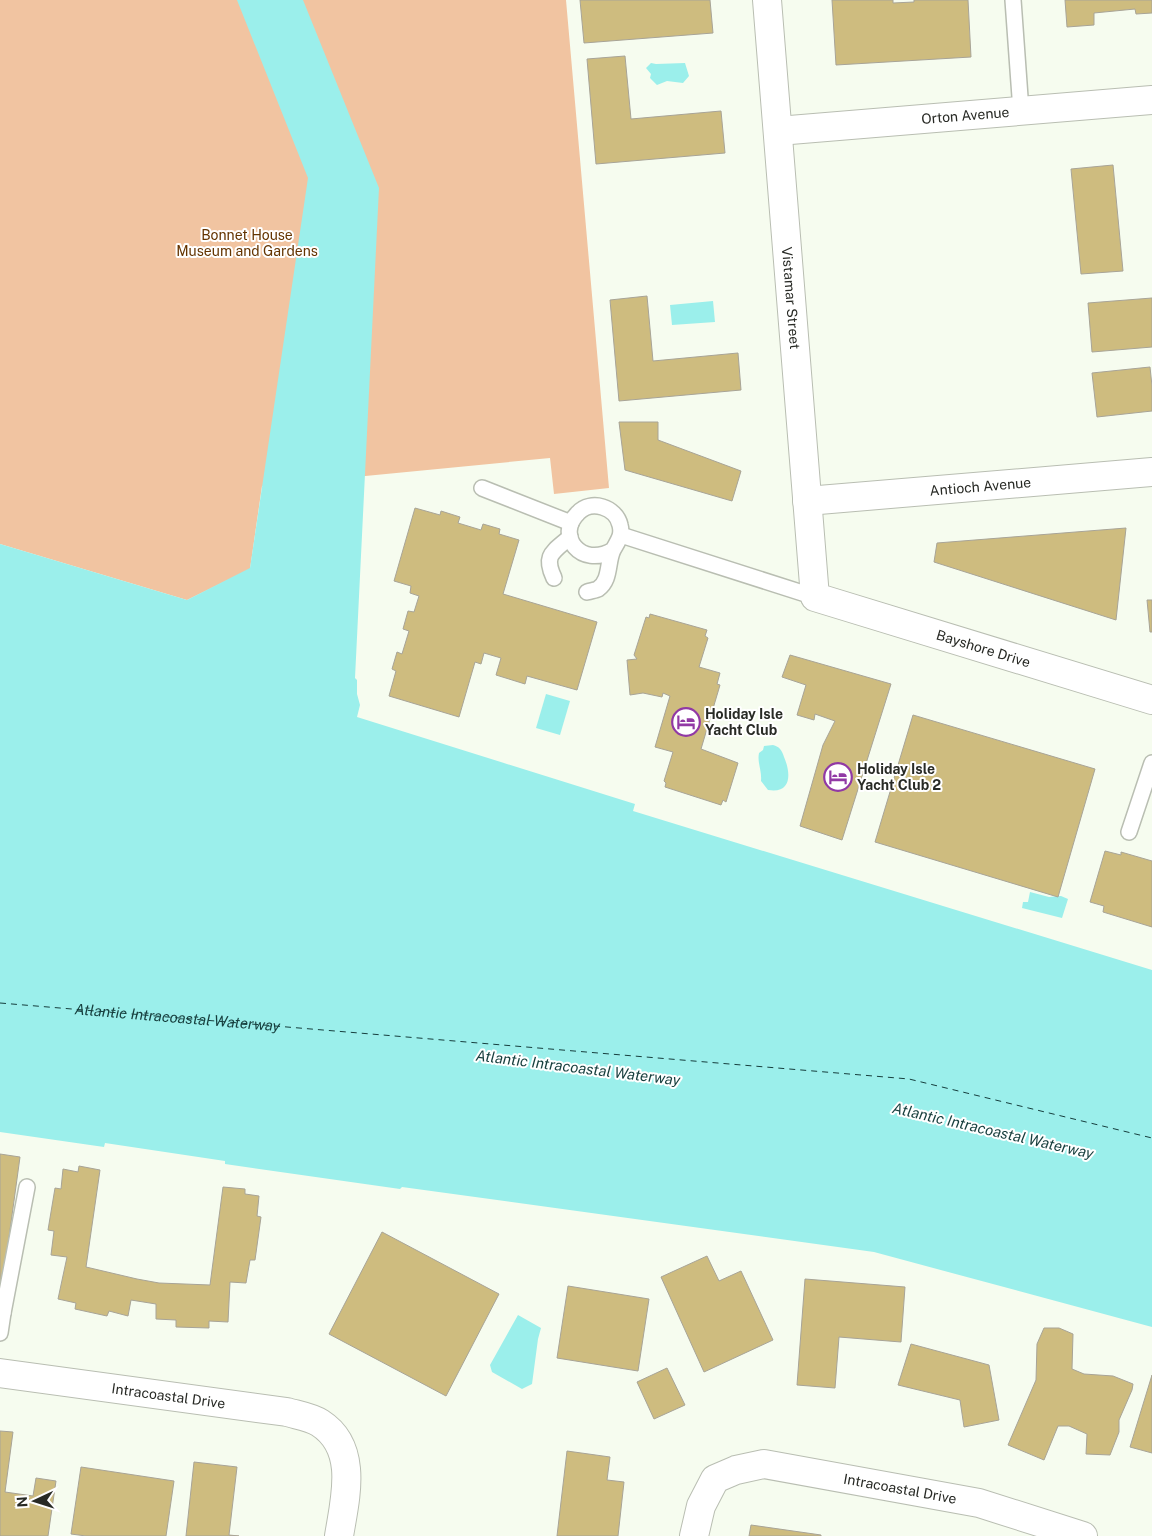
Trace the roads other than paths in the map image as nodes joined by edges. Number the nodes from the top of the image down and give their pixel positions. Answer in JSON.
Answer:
{"nodes":[{"id":1,"x":766,"y":0,"type":"edge"},
{"id":2,"x":1012,"y":0,"type":"edge"},
{"id":3,"x":1152,"y":100,"type":"edge"},
{"id":4,"x":1021,"y":111,"type":"junction"},
{"id":5,"x":778,"y":131,"type":"junction"},
{"id":6,"x":1152,"y":472,"type":"edge"},
{"id":7,"x":482,"y":488,"type":"dead end"},
{"id":8,"x":807,"y":501,"type":"junction"},
{"id":9,"x":570,"y":530,"type":"junction"},
{"id":10,"x":620,"y":535,"type":"junction"},
{"id":11,"x":612,"y":550,"type":"junction"},
{"id":12,"x":554,"y":578,"type":"dead end"},
{"id":13,"x":587,"y":592,"type":"dead end"},
{"id":14,"x":815,"y":597,"type":"junction"},
{"id":15,"x":1152,"y":700,"type":"edge"},
{"id":16,"x":1152,"y":763,"type":"edge"},
{"id":17,"x":1129,"y":832,"type":"dead end"},
{"id":18,"x":27,"y":1187,"type":"dead end"},
{"id":19,"x":2,"y":1313,"type":"edge"},
{"id":20,"x":0,"y":1333,"type":"edge"},
{"id":21,"x":0,"y":1373,"type":"edge"},
{"id":22,"x":339,"y":1536,"type":"edge"},
{"id":23,"x":694,"y":1536,"type":"edge"},
{"id":24,"x":1083,"y":1536,"type":"edge"}],
"edges":[{"from":1,"to":5,"type":"street","name":"Vistamar Street"},
{"from":2,"to":4,"type":"lane"},
{"from":3,"to":4,"type":"street","name":"Orton Avenue"},
{"from":4,"to":5,"type":"street","name":"Orton Avenue"},
{"from":5,"to":8,"type":"street","name":"Vistamar Street"},
{"from":6,"to":8,"type":"street","name":"Antioch Avenue"},
{"from":7,"to":9,"type":"lane"},
{"from":8,"to":14,"type":"street","name":"Vistamar Street"},
{"from":9,"to":10,"type":"lane"},
{"from":9,"to":11,"type":"lane"},
{"from":9,"to":12,"type":"lane"},
{"from":10,"to":11,"type":"lane"},
{"from":10,"to":14,"type":"lane"},
{"from":11,"to":13,"type":"lane"},
{"from":14,"to":15,"type":"street","name":"Bayshore Drive"},
{"from":16,"to":17,"type":"lane"},
{"from":18,"to":19,"type":"lane"},
{"from":19,"to":20,"type":"lane"},
{"from":21,"to":22,"type":"street","name":"Intracoastal Drive"},
{"from":23,"to":24,"type":"street","name":"Intracoastal Drive"}]}
